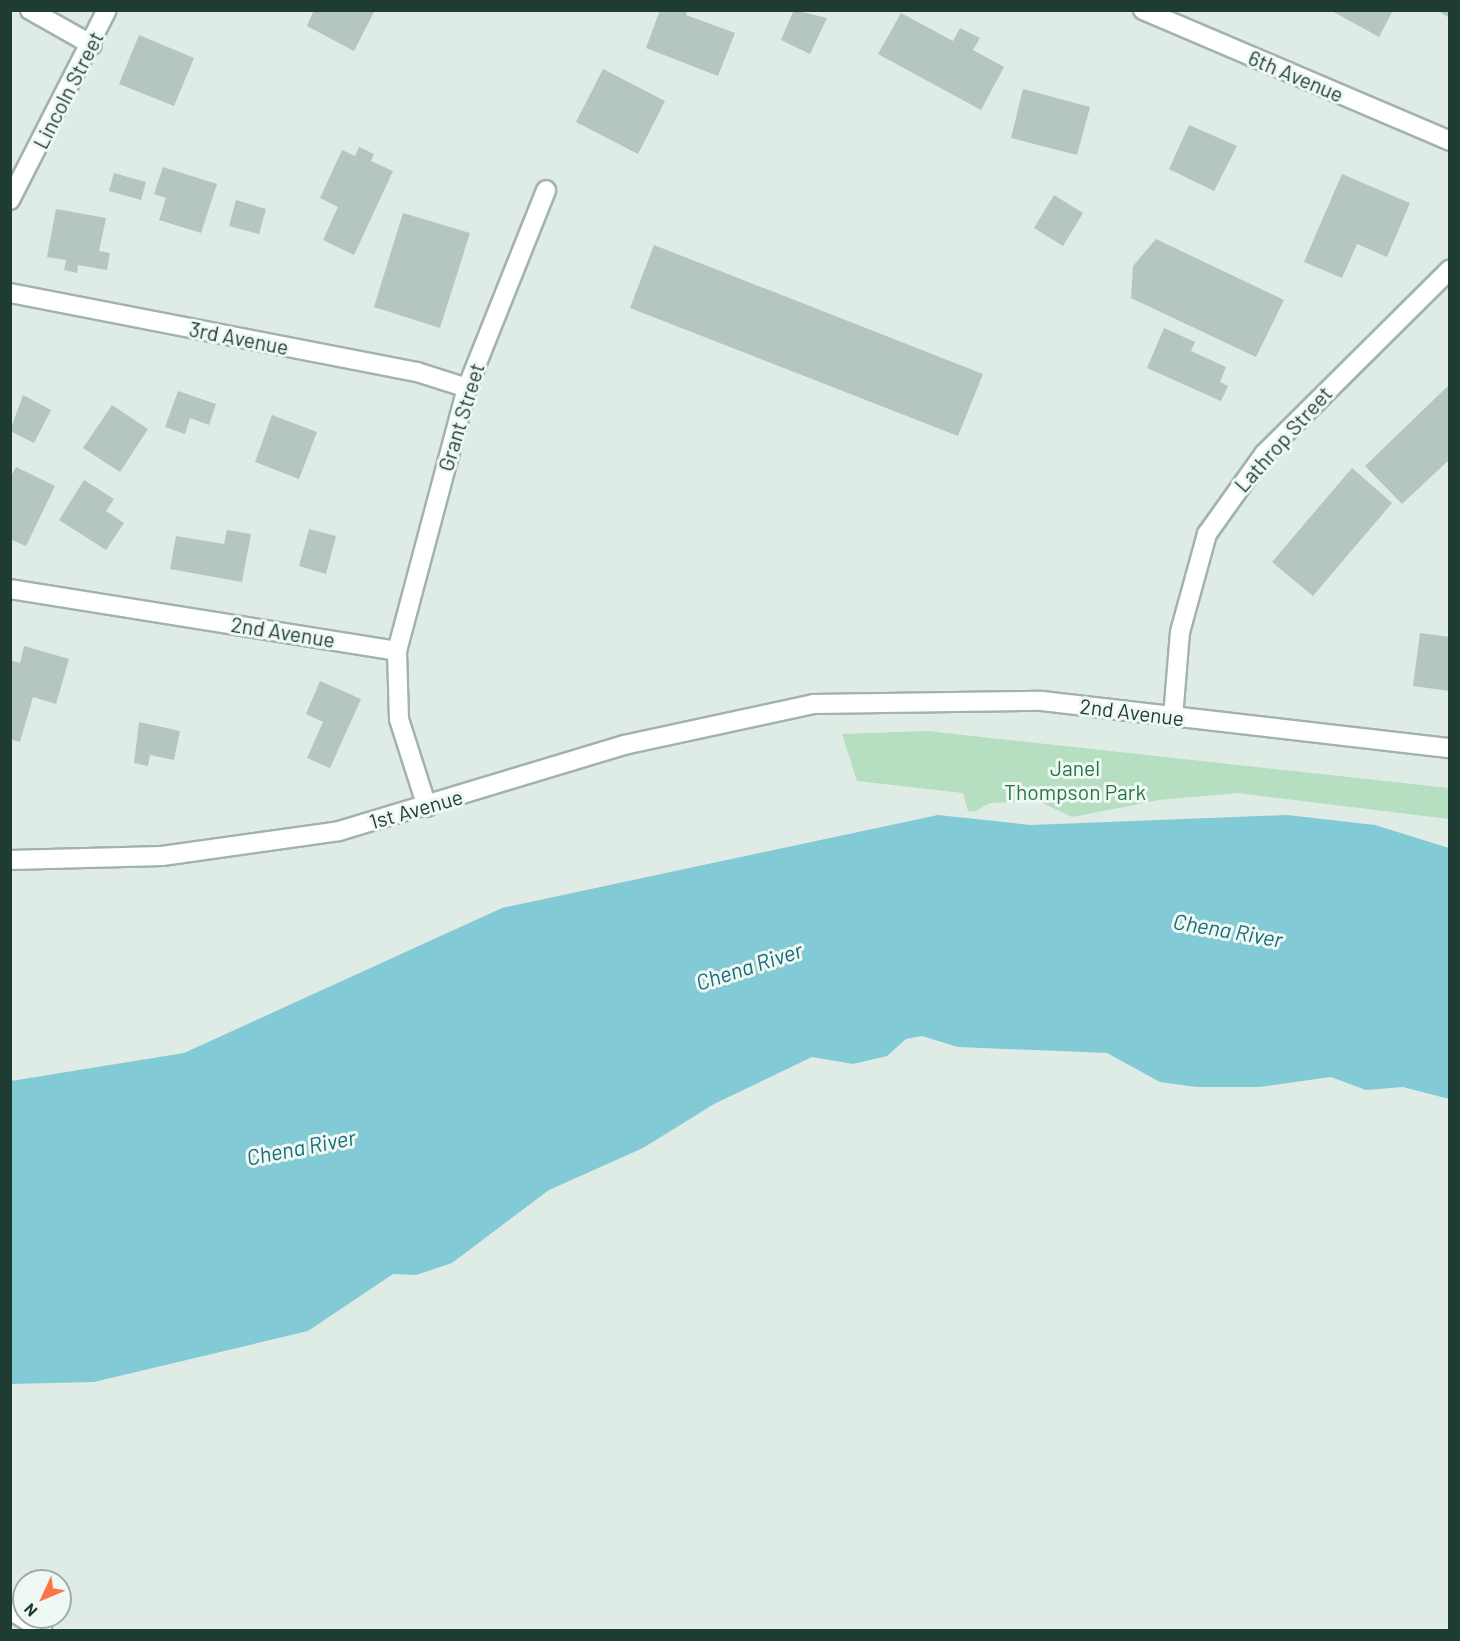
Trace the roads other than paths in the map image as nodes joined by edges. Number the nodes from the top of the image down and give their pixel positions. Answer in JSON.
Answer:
{"nodes":[{"id":1,"x":30,"y":10,"type":"edge"},
{"id":2,"x":107,"y":10,"type":"edge"},
{"id":3,"x":1143,"y":10,"type":"edge"},
{"id":4,"x":92,"y":45,"type":"junction"},
{"id":5,"x":1449,"y":141,"type":"edge"},
{"id":6,"x":546,"y":190,"type":"dead end"},
{"id":7,"x":10,"y":200,"type":"edge"},
{"id":8,"x":1449,"y":269,"type":"edge"},
{"id":9,"x":10,"y":293,"type":"edge"},
{"id":10,"x":467,"y":388,"type":"junction"},
{"id":11,"x":10,"y":589,"type":"edge"},
{"id":12,"x":397,"y":651,"type":"junction"},
{"id":13,"x":813,"y":704,"type":"joint"},
{"id":14,"x":1173,"y":717,"type":"junction"},
{"id":15,"x":1449,"y":748,"type":"edge"},
{"id":16,"x":427,"y":807,"type":"junction"},
{"id":17,"x":10,"y":860,"type":"edge"},
{"id":18,"x":10,"y":1610,"type":"edge"},
{"id":19,"x":42,"y":1630,"type":"edge"}],
"edges":[{"from":1,"to":4,"type":"street"},
{"from":2,"to":4,"type":"street","name":"Lincoln Street"},
{"from":3,"to":5,"type":"street","name":"6th Avenue"},
{"from":4,"to":7,"type":"street","name":"Lincoln Street"},
{"from":6,"to":10,"type":"street","name":"Grant Street"},
{"from":8,"to":14,"type":"street","name":"Lathrop Street"},
{"from":9,"to":10,"type":"street","name":"3rd Avenue"},
{"from":10,"to":12,"type":"street","name":"Grant Street"},
{"from":11,"to":12,"type":"street","name":"2nd Avenue"},
{"from":12,"to":16,"type":"street"},
{"from":13,"to":14,"type":"street","name":"2nd Avenue"},
{"from":13,"to":16,"type":"street","name":"1st Avenue"},
{"from":14,"to":15,"type":"street","name":"2nd Avenue"},
{"from":16,"to":17,"type":"street","name":"1st Avenue"},
{"from":18,"to":19,"type":"street"}]}
